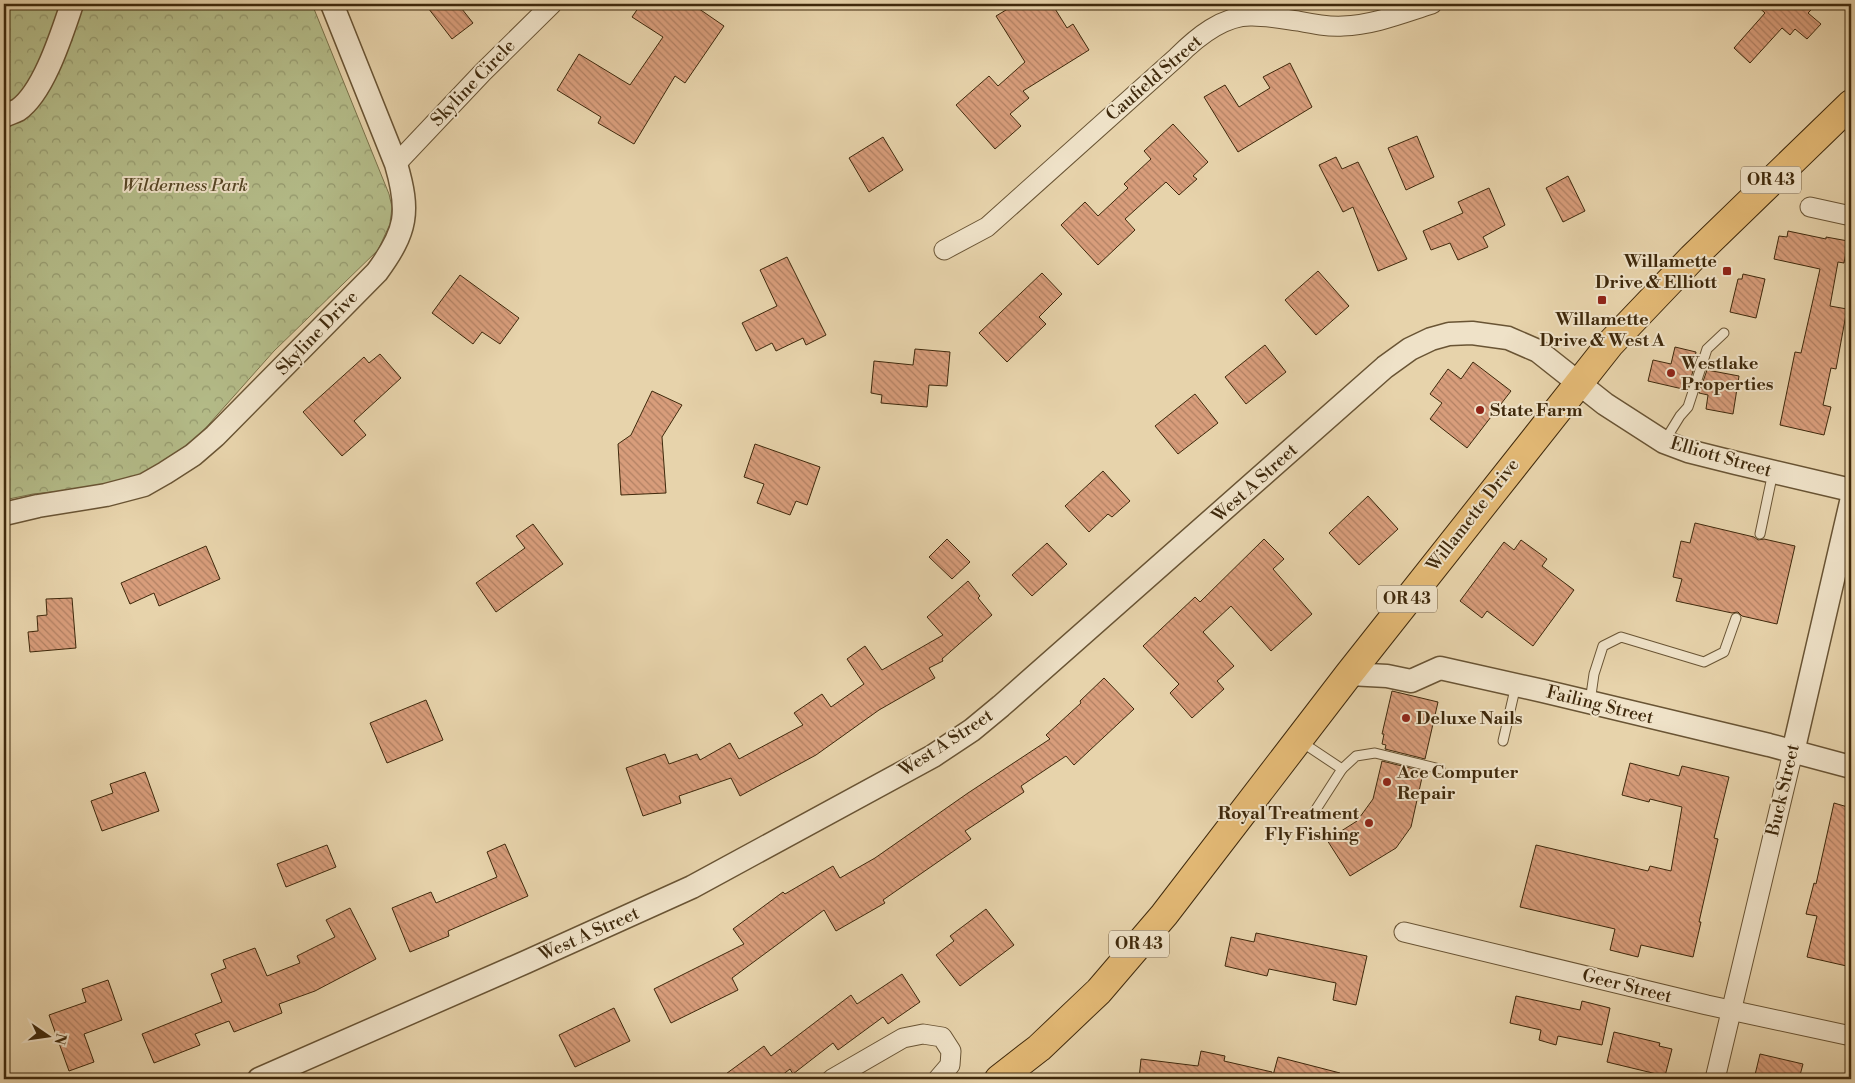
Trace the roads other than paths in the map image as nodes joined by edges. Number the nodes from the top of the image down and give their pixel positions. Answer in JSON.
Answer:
{"nodes":[{"id":1,"x":72,"y":4,"type":"edge"},
{"id":2,"x":332,"y":4,"type":"edge"},
{"id":3,"x":552,"y":4,"type":"edge"},
{"id":4,"x":1432,"y":4,"type":"edge"},
{"id":5,"x":1851,"y":104,"type":"edge"},
{"id":6,"x":4,"y":116,"type":"edge"},
{"id":7,"x":396,"y":164,"type":"junction"},
{"id":8,"x":1810,"y":207,"type":"dead end"},
{"id":9,"x":1851,"y":216,"type":"edge"},
{"id":10,"x":944,"y":250,"type":"dead end"},
{"id":11,"x":1724,"y":333,"type":"dead end"},
{"id":12,"x":1577,"y":384,"type":"junction"},
{"id":13,"x":1664,"y":442,"type":"junction"},
{"id":14,"x":1774,"y":472,"type":"junction"},
{"id":15,"x":1851,"y":490,"type":"edge"},
{"id":16,"x":1851,"y":502,"type":"edge"},
{"id":17,"x":4,"y":514,"type":"edge"},
{"id":18,"x":1760,"y":534,"type":"dead end"},
{"id":19,"x":1736,"y":618,"type":"dead end"},
{"id":20,"x":1349,"y":674,"type":"junction"},
{"id":21,"x":1516,"y":685,"type":"junction"},
{"id":22,"x":1590,"y":702,"type":"junction"},
{"id":23,"x":1298,"y":740,"type":"junction"},
{"id":24,"x":1503,"y":741,"type":"dead end"},
{"id":25,"x":1793,"y":752,"type":"junction"},
{"id":26,"x":1851,"y":767,"type":"edge"},
{"id":27,"x":1440,"y":768,"type":"dead end"},
{"id":28,"x":1342,"y":769,"type":"junction"},
{"id":29,"x":1313,"y":814,"type":"dead end"},
{"id":30,"x":1404,"y":932,"type":"dead end"},
{"id":31,"x":1731,"y":1010,"type":"junction"},
{"id":32,"x":1851,"y":1036,"type":"edge"},
{"id":33,"x":259,"y":1079,"type":"edge"},
{"id":34,"x":832,"y":1079,"type":"edge"},
{"id":35,"x":938,"y":1079,"type":"edge"},
{"id":36,"x":999,"y":1079,"type":"edge"},
{"id":37,"x":1715,"y":1079,"type":"edge"}],
"edges":[{"from":1,"to":6,"type":"street"},
{"from":2,"to":7,"type":"street","name":"Skyline Drive"},
{"from":3,"to":7,"type":"street","name":"Skyline Circle"},
{"from":4,"to":10,"type":"street","name":"Caufield Street"},
{"from":5,"to":12,"type":"main road","name":"Willamette Drive","number":"OR 43"},
{"from":7,"to":17,"type":"street","name":"Skyline Drive"},
{"from":8,"to":9,"type":"street"},
{"from":11,"to":13,"type":"lane"},
{"from":12,"to":13,"type":"street","name":"Elliott Street"},
{"from":12,"to":20,"type":"main road","name":"Willamette Drive","number":"OR 43"},
{"from":12,"to":33,"type":"street","name":"West A Street"},
{"from":13,"to":14,"type":"street","name":"Elliott Street"},
{"from":14,"to":15,"type":"street","name":"Elliott Street"},
{"from":14,"to":18,"type":"lane"},
{"from":16,"to":25,"type":"street","name":"Buck Street"},
{"from":19,"to":22,"type":"lane"},
{"from":20,"to":21,"type":"street","name":"Failing Street"},
{"from":20,"to":23,"type":"main road","name":"Willamette Drive","number":"OR 43"},
{"from":21,"to":22,"type":"street","name":"Failing Street"},
{"from":21,"to":24,"type":"lane"},
{"from":22,"to":25,"type":"street","name":"Failing Street"},
{"from":23,"to":28,"type":"lane"},
{"from":23,"to":36,"type":"main road","name":"Willamette Drive","number":"OR 43"},
{"from":25,"to":26,"type":"street","name":"Failing Street"},
{"from":25,"to":31,"type":"street","name":"Buck Street"},
{"from":27,"to":28,"type":"lane"},
{"from":28,"to":29,"type":"lane"},
{"from":30,"to":31,"type":"street","name":"Geer Street"},
{"from":31,"to":32,"type":"street","name":"Geer Street"},
{"from":31,"to":37,"type":"street","name":"Buck Street"},
{"from":34,"to":35,"type":"street"}]}
